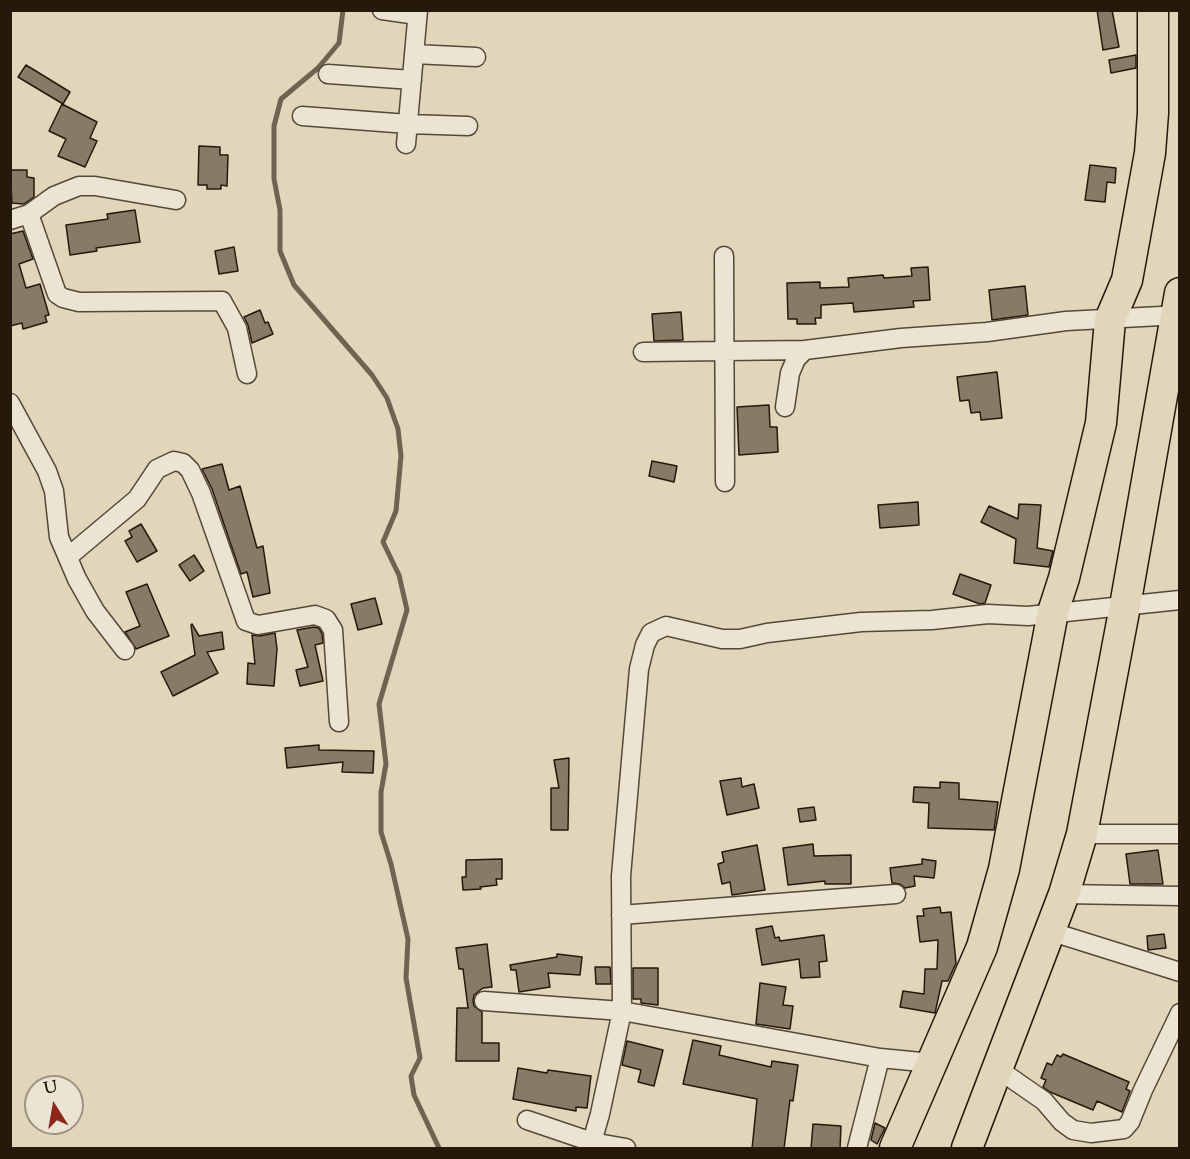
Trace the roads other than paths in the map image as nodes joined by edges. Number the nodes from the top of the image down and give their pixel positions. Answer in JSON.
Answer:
{"nodes":[{"id":1,"x":382,"y":10,"type":"edge"},
{"id":2,"x":1153,"y":10,"type":"edge"},
{"id":3,"x":417,"y":13,"type":"edge"},
{"id":4,"x":414,"y":54,"type":"junction"},
{"id":5,"x":476,"y":57,"type":"dead end"},
{"id":6,"x":328,"y":74,"type":"dead end"},
{"id":7,"x":411,"y":80,"type":"junction"},
{"id":8,"x":302,"y":116,"type":"dead end"},
{"id":9,"x":408,"y":124,"type":"junction"},
{"id":10,"x":468,"y":126,"type":"dead end"},
{"id":11,"x":406,"y":144,"type":"dead end"},
{"id":12,"x":176,"y":200,"type":"dead end"},
{"id":13,"x":29,"y":214,"type":"junction"},
{"id":14,"x":10,"y":220,"type":"edge"},
{"id":15,"x":724,"y":256,"type":"dead end"},
{"id":16,"x":1178,"y":308,"type":"edge"},
{"id":17,"x":1110,"y":320,"type":"junction"},
{"id":18,"x":805,"y":350,"type":"junction"},
{"id":19,"x":725,"y":351,"type":"junction"},
{"id":20,"x":643,"y":352,"type":"dead end"},
{"id":21,"x":247,"y":374,"type":"dead end"},
{"id":22,"x":10,"y":403,"type":"edge"},
{"id":23,"x":786,"y":407,"type":"dead end"},
{"id":24,"x":725,"y":482,"type":"dead end"},
{"id":25,"x":69,"y":556,"type":"junction"},
{"id":26,"x":1179,"y":600,"type":"edge"},
{"id":27,"x":1125,"y":606,"type":"junction"},
{"id":28,"x":1053,"y":612,"type":"junction"},
{"id":29,"x":125,"y":650,"type":"dead end"},
{"id":30,"x":339,"y":722,"type":"dead end"},
{"id":31,"x":1082,"y":834,"type":"junction"},
{"id":32,"x":1179,"y":834,"type":"edge"},
{"id":33,"x":896,"y":894,"type":"dead end"},
{"id":34,"x":1064,"y":894,"type":"junction"},
{"id":35,"x":1179,"y":896,"type":"edge"},
{"id":36,"x":621,"y":915,"type":"junction"},
{"id":37,"x":1049,"y":931,"type":"junction"},
{"id":38,"x":1179,"y":972,"type":"edge"},
{"id":39,"x":484,"y":1001,"type":"dead end"},
{"id":40,"x":622,"y":1011,"type":"junction"},
{"id":41,"x":1179,"y":1013,"type":"edge"},
{"id":42,"x":880,"y":1058,"type":"junction"},
{"id":43,"x":932,"y":1063,"type":"junction"},
{"id":44,"x":998,"y":1069,"type":"junction"},
{"id":45,"x":527,"y":1120,"type":"dead end"},
{"id":46,"x":589,"y":1145,"type":"edge"},
{"id":47,"x":626,"y":1149,"type":"edge"},
{"id":48,"x":857,"y":1149,"type":"edge"},
{"id":49,"x":895,"y":1149,"type":"edge"},
{"id":50,"x":967,"y":1149,"type":"edge"}],
"edges":[{"from":1,"to":3,"type":"street"},
{"from":2,"to":17,"type":"highway"},
{"from":3,"to":4,"type":"street"},
{"from":4,"to":5,"type":"street"},
{"from":4,"to":7,"type":"street"},
{"from":6,"to":7,"type":"street"},
{"from":7,"to":9,"type":"street"},
{"from":8,"to":9,"type":"street"},
{"from":9,"to":10,"type":"street"},
{"from":9,"to":11,"type":"street"},
{"from":12,"to":13,"type":"street"},
{"from":13,"to":14,"type":"street"},
{"from":13,"to":21,"type":"street"},
{"from":15,"to":19,"type":"street"},
{"from":16,"to":17,"type":"street"},
{"from":16,"to":27,"type":"highway"},
{"from":17,"to":18,"type":"street"},
{"from":17,"to":28,"type":"highway"},
{"from":18,"to":19,"type":"street"},
{"from":18,"to":23,"type":"street"},
{"from":19,"to":20,"type":"street"},
{"from":19,"to":24,"type":"street"},
{"from":22,"to":25,"type":"street"},
{"from":25,"to":29,"type":"street"},
{"from":25,"to":30,"type":"street"},
{"from":26,"to":27,"type":"street"},
{"from":27,"to":28,"type":"street"},
{"from":27,"to":31,"type":"highway"},
{"from":28,"to":36,"type":"street"},
{"from":28,"to":43,"type":"highway"},
{"from":31,"to":32,"type":"street"},
{"from":31,"to":34,"type":"highway"},
{"from":33,"to":36,"type":"street"},
{"from":34,"to":35,"type":"street"},
{"from":34,"to":37,"type":"highway"},
{"from":36,"to":40,"type":"street"},
{"from":37,"to":38,"type":"street"},
{"from":37,"to":44,"type":"highway"},
{"from":39,"to":40,"type":"street"},
{"from":40,"to":42,"type":"street"},
{"from":40,"to":46,"type":"street"},
{"from":41,"to":44,"type":"street"},
{"from":42,"to":43,"type":"street"},
{"from":42,"to":48,"type":"street"},
{"from":43,"to":49,"type":"highway"},
{"from":44,"to":50,"type":"highway"},
{"from":45,"to":46,"type":"street"},
{"from":46,"to":47,"type":"street"}]}
